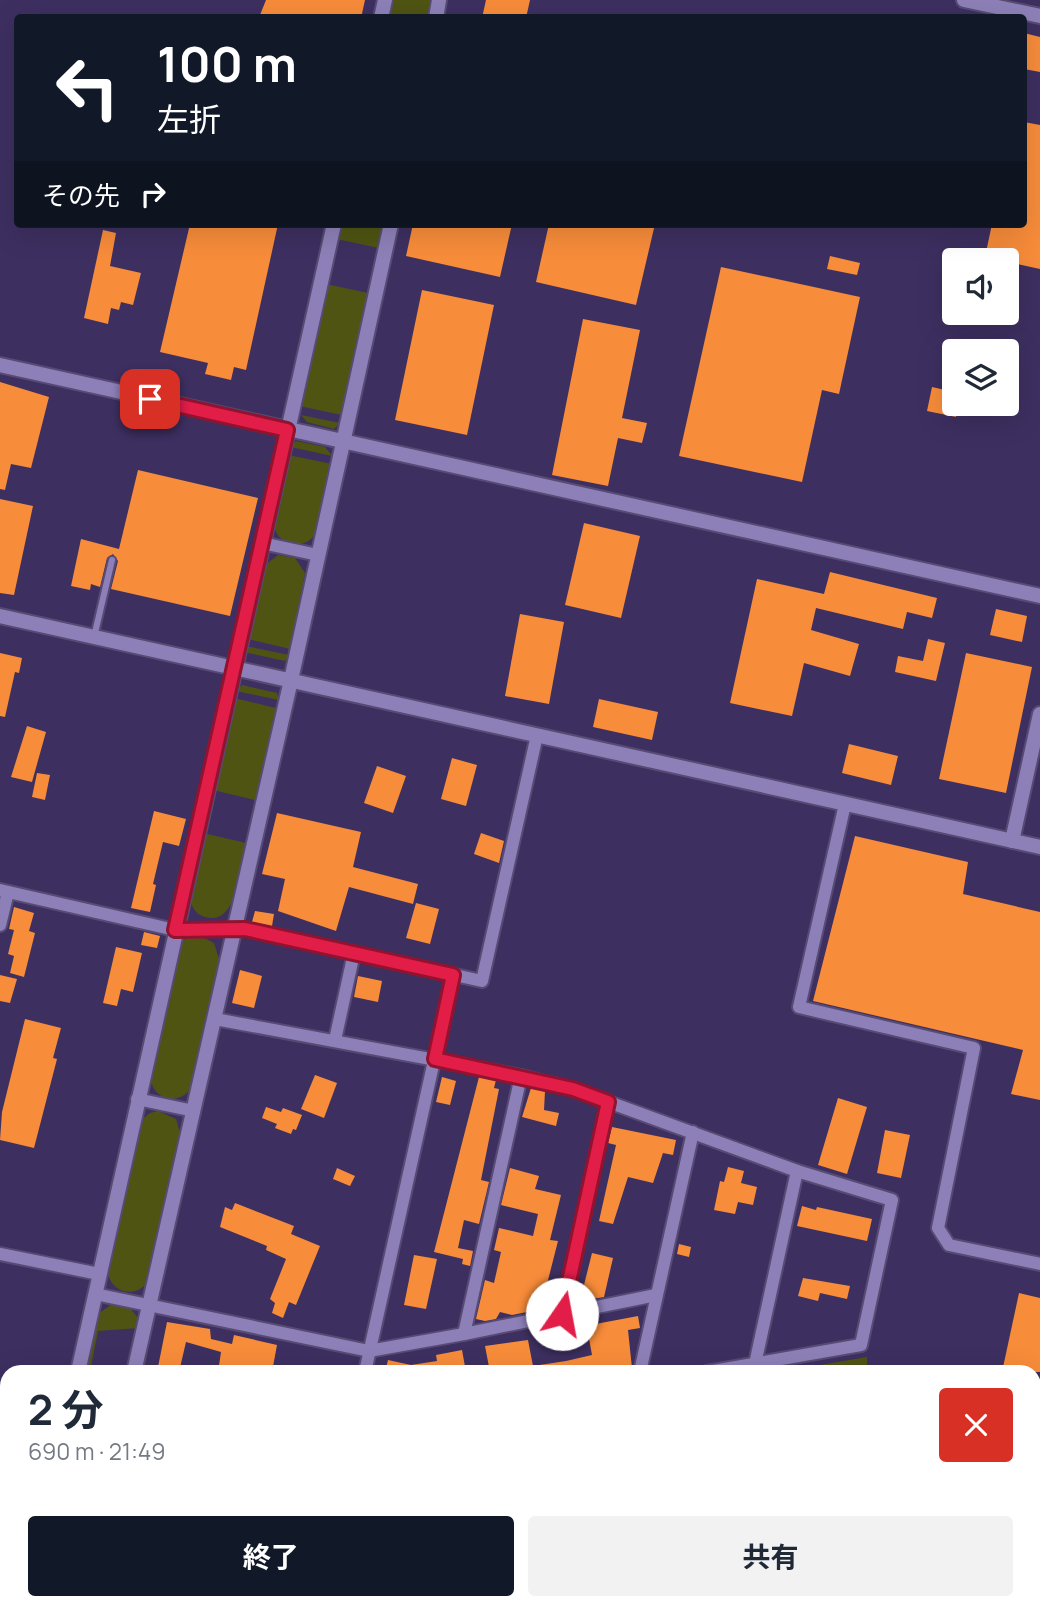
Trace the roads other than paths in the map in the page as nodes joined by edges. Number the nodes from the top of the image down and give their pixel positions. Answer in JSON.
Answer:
{"nodes":[{"id":1,"x":964,"y":0,"type":"edge"},
{"id":2,"x":1040,"y":16,"type":"edge"},
{"id":3,"x":333,"y":228,"type":"edge"},
{"id":4,"x":390,"y":228,"type":"edge"},
{"id":5,"x":0,"y":365,"type":"edge"},
{"id":6,"x":287,"y":430,"type":"junction"},
{"id":7,"x":343,"y":442,"type":"junction"},
{"id":8,"x":262,"y":543,"type":"junction"},
{"id":9,"x":318,"y":555,"type":"junction"},
{"id":10,"x":112,"y":560,"type":"dead end"},
{"id":11,"x":1040,"y":596,"type":"edge"},
{"id":12,"x":0,"y":616,"type":"edge"},
{"id":13,"x":94,"y":636,"type":"junction"},
{"id":14,"x":235,"y":668,"type":"junction"},
{"id":15,"x":291,"y":680,"type":"junction"},
{"id":16,"x":1040,"y":714,"type":"edge"},
{"id":17,"x":537,"y":735,"type":"junction"},
{"id":18,"x":845,"y":804,"type":"junction"},
{"id":19,"x":1012,"y":841,"type":"junction"},
{"id":20,"x":1040,"y":847,"type":"edge"},
{"id":21,"x":4,"y":891,"type":"edge"},
{"id":22,"x":0,"y":925,"type":"edge"},
{"id":23,"x":234,"y":928,"type":"junction"},
{"id":24,"x":175,"y":930,"type":"junction"},
{"id":25,"x":354,"y":953,"type":"junction"},
{"id":26,"x":453,"y":975,"type":"junction"},
{"id":27,"x":215,"y":1019,"type":"junction"},
{"id":28,"x":335,"y":1040,"type":"junction"},
{"id":29,"x":435,"y":1059,"type":"junction"},
{"id":30,"x":521,"y":1076,"type":"junction"},
{"id":31,"x":137,"y":1099,"type":"junction"},
{"id":32,"x":608,"y":1102,"type":"junction"},
{"id":33,"x":194,"y":1111,"type":"junction"},
{"id":34,"x":693,"y":1132,"type":"junction"},
{"id":35,"x":797,"y":1171,"type":"junction"},
{"id":36,"x":0,"y":1254,"type":"edge"},
{"id":37,"x":1040,"y":1264,"type":"edge"},
{"id":38,"x":99,"y":1274,"type":"junction"},
{"id":39,"x":95,"y":1294,"type":"junction"},
{"id":40,"x":656,"y":1295,"type":"junction"},
{"id":41,"x":151,"y":1304,"type":"junction"},
{"id":42,"x":562,"y":1314,"type":"junction"},
{"id":43,"x":464,"y":1334,"type":"junction"},
{"id":44,"x":369,"y":1351,"type":"junction"},
{"id":45,"x":755,"y":1364,"type":"junction"},
{"id":46,"x":80,"y":1365,"type":"edge"},
{"id":47,"x":136,"y":1365,"type":"edge"},
{"id":48,"x":366,"y":1365,"type":"edge"},
{"id":49,"x":641,"y":1365,"type":"edge"},
{"id":50,"x":749,"y":1365,"type":"edge"}],
"edges":[{"from":1,"to":2,"type":"street"},
{"from":3,"to":6,"type":"street"},
{"from":4,"to":7,"type":"street"},
{"from":5,"to":6,"type":"street"},
{"from":6,"to":7,"type":"street"},
{"from":6,"to":8,"type":"street"},
{"from":7,"to":9,"type":"street"},
{"from":7,"to":11,"type":"street"},
{"from":8,"to":9,"type":"street"},
{"from":8,"to":14,"type":"street"},
{"from":9,"to":15,"type":"street"},
{"from":10,"to":13,"type":"lane"},
{"from":12,"to":13,"type":"street"},
{"from":13,"to":14,"type":"street"},
{"from":14,"to":15,"type":"street"},
{"from":14,"to":24,"type":"street"},
{"from":15,"to":17,"type":"street"},
{"from":15,"to":23,"type":"street"},
{"from":16,"to":19,"type":"street"},
{"from":17,"to":18,"type":"street"},
{"from":17,"to":26,"type":"street"},
{"from":18,"to":19,"type":"street"},
{"from":18,"to":37,"type":"street"},
{"from":19,"to":20,"type":"street"},
{"from":21,"to":22,"type":"street"},
{"from":21,"to":24,"type":"street"},
{"from":23,"to":24,"type":"street"},
{"from":23,"to":25,"type":"street"},
{"from":23,"to":27,"type":"street"},
{"from":24,"to":31,"type":"street"},
{"from":25,"to":26,"type":"street"},
{"from":25,"to":28,"type":"street"},
{"from":26,"to":29,"type":"street"},
{"from":27,"to":28,"type":"street"},
{"from":27,"to":33,"type":"street"},
{"from":28,"to":29,"type":"street"},
{"from":29,"to":30,"type":"street"},
{"from":29,"to":44,"type":"street"},
{"from":30,"to":32,"type":"street"},
{"from":30,"to":43,"type":"street"},
{"from":31,"to":33,"type":"street"},
{"from":31,"to":38,"type":"street"},
{"from":32,"to":34,"type":"street"},
{"from":32,"to":42,"type":"street"},
{"from":33,"to":41,"type":"street"},
{"from":34,"to":35,"type":"street"},
{"from":34,"to":40,"type":"street"},
{"from":35,"to":45,"type":"street"},
{"from":35,"to":45,"type":"street"},
{"from":36,"to":38,"type":"street"},
{"from":38,"to":39,"type":"street"},
{"from":39,"to":41,"type":"street"},
{"from":39,"to":46,"type":"street"},
{"from":40,"to":42,"type":"street"},
{"from":40,"to":49,"type":"street"},
{"from":41,"to":44,"type":"street"},
{"from":41,"to":47,"type":"street"},
{"from":42,"to":43,"type":"street"},
{"from":43,"to":44,"type":"street"},
{"from":44,"to":48,"type":"street"},
{"from":45,"to":50,"type":"street"}]}
